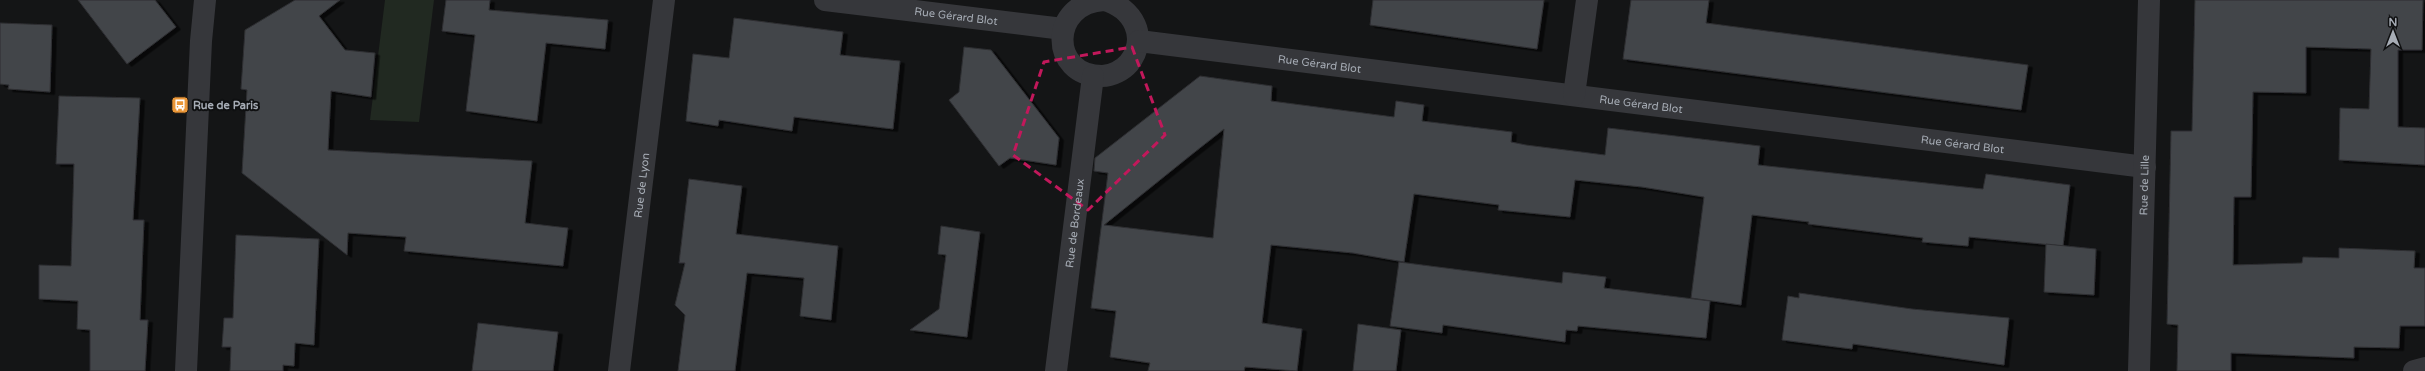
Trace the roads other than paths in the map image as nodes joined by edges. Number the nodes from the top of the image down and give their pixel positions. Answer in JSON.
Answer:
{"nodes":[{"id":1,"x":206,"y":0,"type":"edge"},
{"id":2,"x":664,"y":0,"type":"edge"},
{"id":3,"x":825,"y":0,"type":"edge"},
{"id":4,"x":1104,"y":0,"type":"edge"},
{"id":5,"x":1587,"y":0,"type":"edge"},
{"id":6,"x":2149,"y":0,"type":"edge"},
{"id":7,"x":1063,"y":29,"type":"junction"},
{"id":8,"x":1139,"y":41,"type":"junction"},
{"id":9,"x":1093,"y":76,"type":"junction"},
{"id":10,"x":1574,"y":95,"type":"junction"},
{"id":11,"x":2144,"y":167,"type":"junction"},
{"id":12,"x":2425,"y":368,"type":"edge"},
{"id":13,"x":186,"y":371,"type":"edge"},
{"id":14,"x":619,"y":371,"type":"edge"},
{"id":15,"x":1056,"y":371,"type":"edge"},
{"id":16,"x":2139,"y":371,"type":"edge"},
{"id":17,"x":2414,"y":371,"type":"edge"}],
"edges":[{"from":1,"to":13,"type":"street"},
{"from":2,"to":14,"type":"street","name":"Rue de Lyon"},
{"from":3,"to":7,"type":"street","name":"Rue Gérard Blot"},
{"from":4,"to":7,"type":"street"},
{"from":4,"to":8,"type":"street"},
{"from":5,"to":10,"type":"street"},
{"from":6,"to":11,"type":"street","name":"Rue de Lille"},
{"from":7,"to":9,"type":"street"},
{"from":8,"to":9,"type":"street"},
{"from":8,"to":10,"type":"street","name":"Rue Gérard Blot"},
{"from":9,"to":15,"type":"street","name":"Rue de Bordeaux"},
{"from":10,"to":11,"type":"street","name":"Rue Gérard Blot"},
{"from":11,"to":16,"type":"street","name":"Rue de Lille"},
{"from":12,"to":17,"type":"street"}]}
